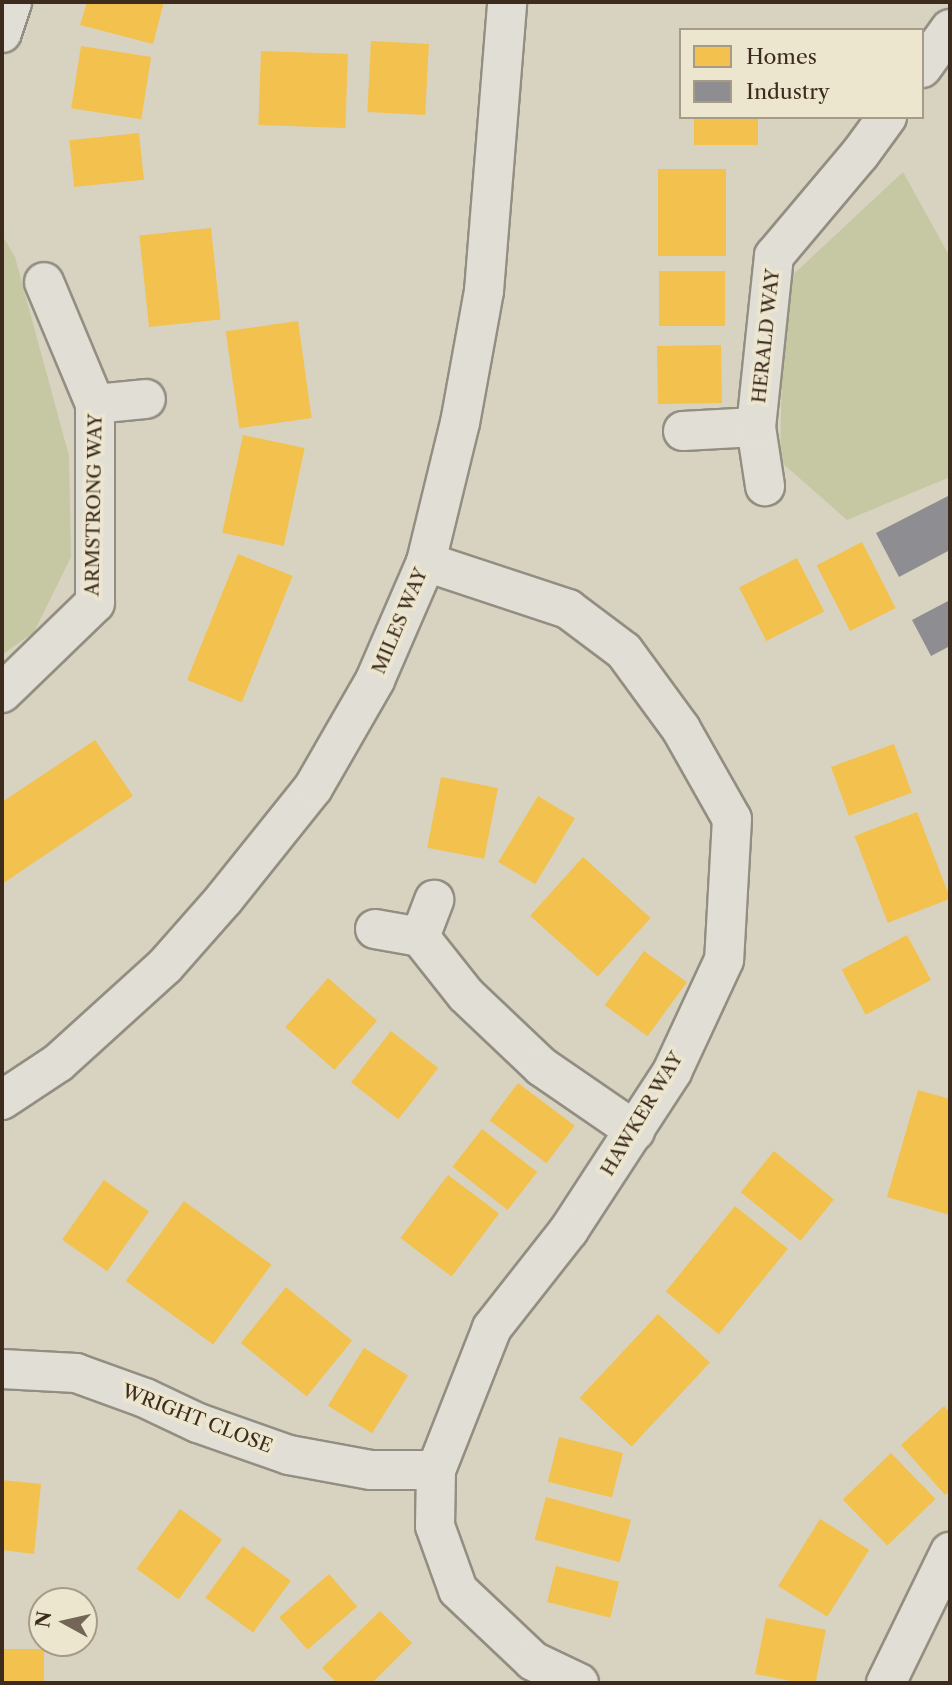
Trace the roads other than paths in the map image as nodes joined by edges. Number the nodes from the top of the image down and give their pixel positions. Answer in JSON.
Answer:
{"nodes":[{"id":1,"x":12,"y":2,"type":"edge"},
{"id":2,"x":507,"y":2,"type":"edge"},
{"id":3,"x":950,"y":29,"type":"edge"},
{"id":4,"x":2,"y":33,"type":"edge"},
{"id":5,"x":924,"y":65,"type":"edge"},
{"id":6,"x":886,"y":119,"type":"edge"},
{"id":7,"x":44,"y":282,"type":"dead end"},
{"id":8,"x":146,"y":398,"type":"dead end"},
{"id":9,"x":95,"y":404,"type":"junction"},
{"id":10,"x":756,"y":426,"type":"junction"},
{"id":11,"x":683,"y":431,"type":"dead end"},
{"id":12,"x":765,"y":486,"type":"dead end"},
{"id":13,"x":426,"y":562,"type":"junction"},
{"id":14,"x":2,"y":693,"type":"edge"},
{"id":15,"x":434,"y":901,"type":"dead end"},
{"id":16,"x":375,"y":929,"type":"dead end"},
{"id":17,"x":420,"y":937,"type":"junction"},
{"id":18,"x":2,"y":1100,"type":"edge"},
{"id":19,"x":635,"y":1131,"type":"junction"},
{"id":20,"x":2,"y":1369,"type":"edge"},
{"id":21,"x":436,"y":1470,"type":"junction"},
{"id":22,"x":948,"y":1561,"type":"edge"},
{"id":23,"x":579,"y":1683,"type":"edge"},
{"id":24,"x":887,"y":1683,"type":"edge"}],
"edges":[{"from":1,"to":4,"type":"street"},
{"from":2,"to":13,"type":"street","name":"MILES WAY"},
{"from":3,"to":5,"type":"street"},
{"from":6,"to":10,"type":"street","name":"HERALD WAY"},
{"from":7,"to":9,"type":"street","name":"ARMSTRONG WAY"},
{"from":8,"to":9,"type":"street","name":"ARMSTRONG WAY"},
{"from":9,"to":14,"type":"street","name":"ARMSTRONG WAY"},
{"from":10,"to":11,"type":"street","name":"HERALD WAY"},
{"from":10,"to":12,"type":"street","name":"HERALD WAY"},
{"from":13,"to":18,"type":"street","name":"MILES WAY"},
{"from":13,"to":19,"type":"street","name":"HAWKER WAY"},
{"from":15,"to":17,"type":"street"},
{"from":16,"to":17,"type":"street"},
{"from":17,"to":19,"type":"street"},
{"from":19,"to":21,"type":"street","name":"HAWKER WAY"},
{"from":20,"to":21,"type":"street","name":"WRIGHT CLOSE"},
{"from":21,"to":23,"type":"street","name":"HAWKER WAY"},
{"from":22,"to":24,"type":"street"}]}
